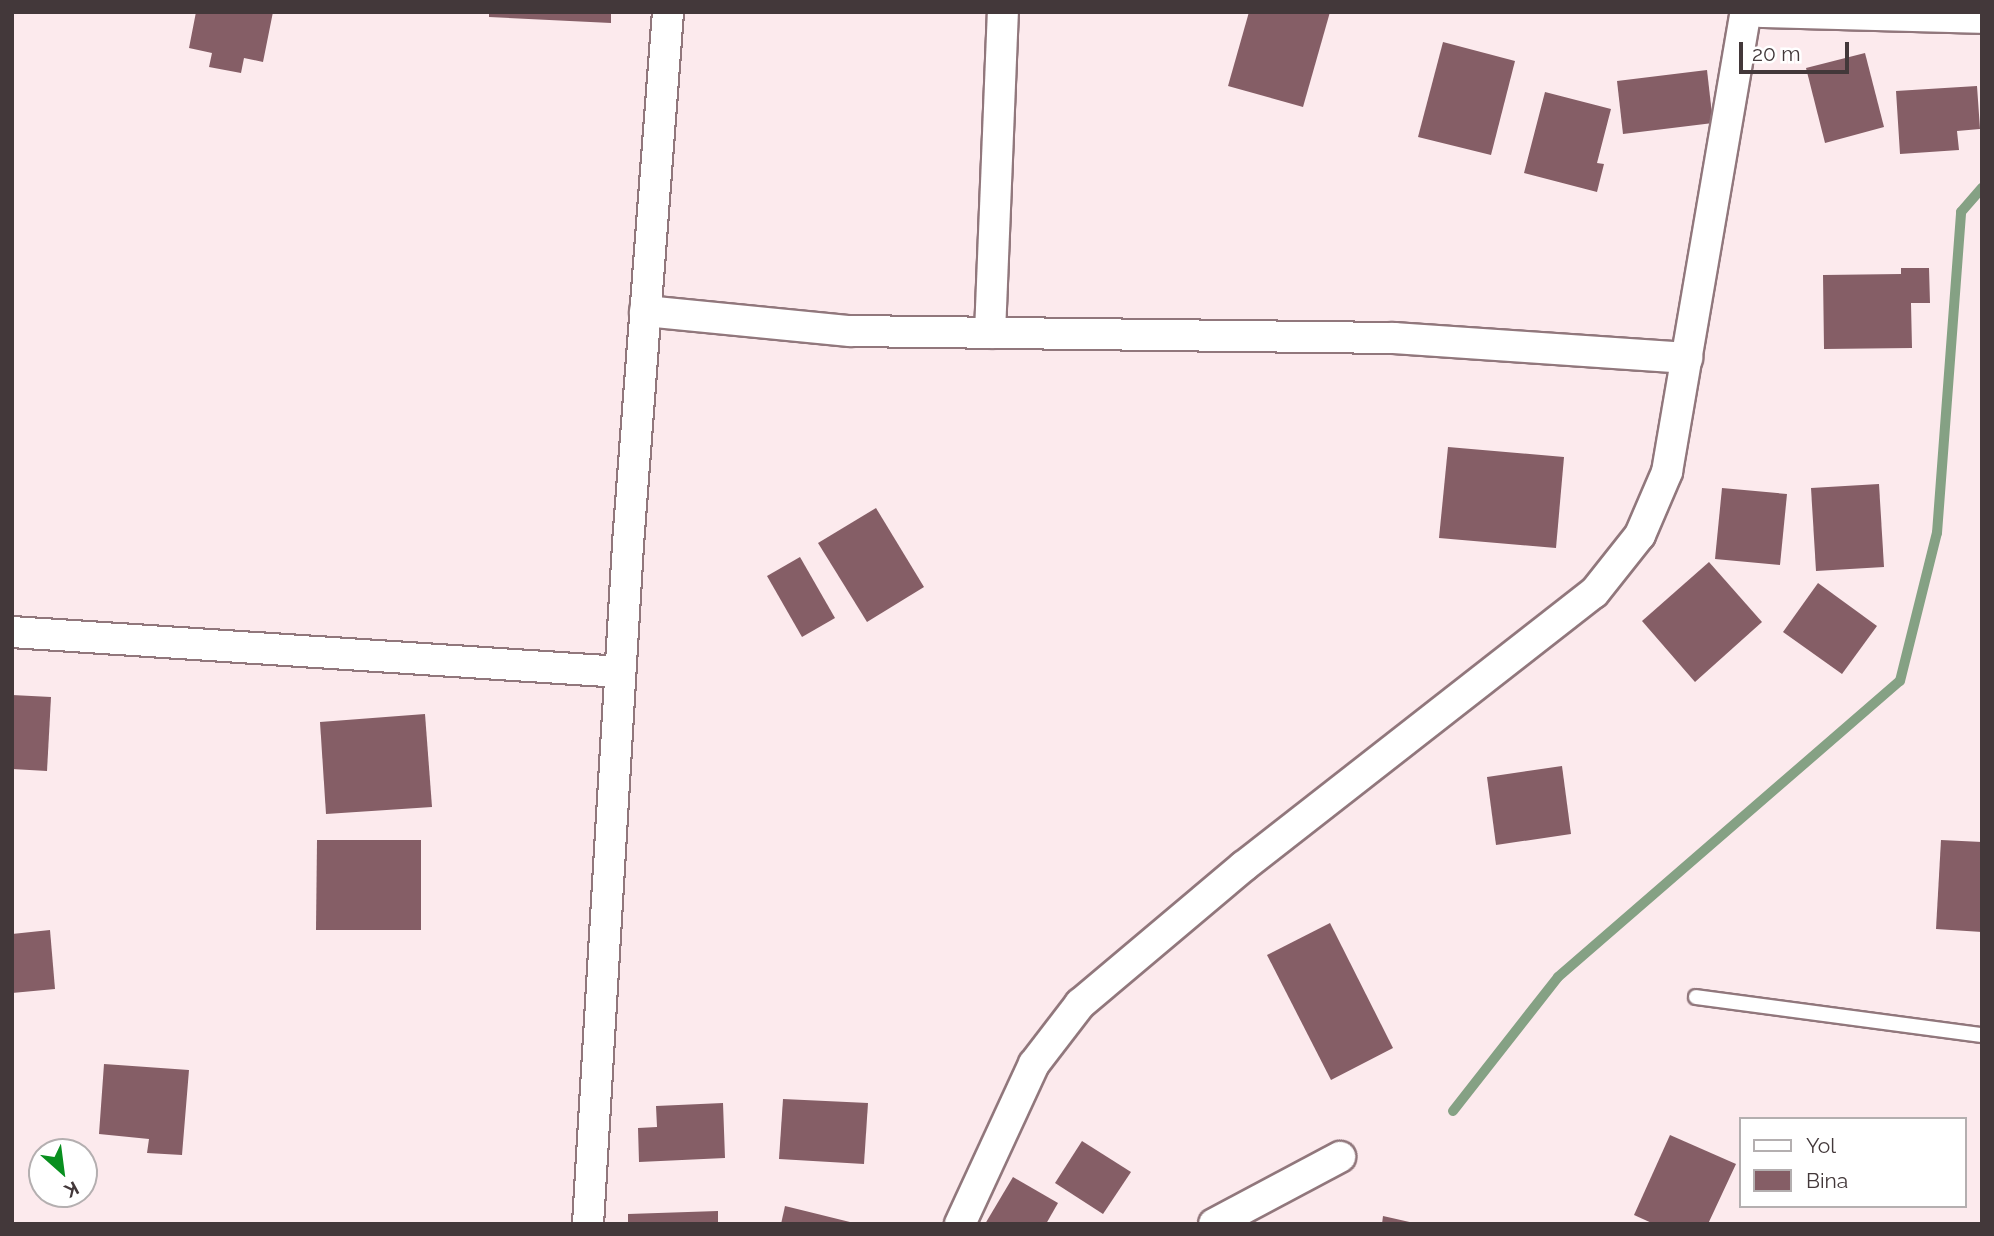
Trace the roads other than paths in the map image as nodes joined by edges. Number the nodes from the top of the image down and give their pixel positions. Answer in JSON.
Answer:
{"nodes":[{"id":1,"x":668,"y":12,"type":"edge"},
{"id":2,"x":1003,"y":12,"type":"edge"},
{"id":3,"x":1746,"y":12,"type":"edge"},
{"id":4,"x":1760,"y":12,"type":"edge"},
{"id":5,"x":1982,"y":18,"type":"edge"},
{"id":6,"x":645,"y":311,"type":"junction"},
{"id":7,"x":990,"y":333,"type":"junction"},
{"id":8,"x":1687,"y":358,"type":"junction"},
{"id":9,"x":12,"y":632,"type":"edge"},
{"id":10,"x":620,"y":671,"type":"junction"},
{"id":11,"x":1696,"y":997,"type":"dead end"},
{"id":12,"x":1982,"y":1035,"type":"edge"},
{"id":13,"x":1340,"y":1157,"type":"dead end"},
{"id":14,"x":588,"y":1224,"type":"edge"},
{"id":15,"x":960,"y":1224,"type":"edge"},
{"id":16,"x":1214,"y":1224,"type":"edge"}],
"edges":[{"from":1,"to":6,"type":"street"},
{"from":2,"to":7,"type":"street"},
{"from":3,"to":8,"type":"street"},
{"from":4,"to":5,"type":"street"},
{"from":6,"to":7,"type":"street"},
{"from":6,"to":10,"type":"street"},
{"from":7,"to":8,"type":"street"},
{"from":8,"to":15,"type":"street"},
{"from":9,"to":10,"type":"street"},
{"from":10,"to":14,"type":"street"},
{"from":11,"to":12,"type":"lane"},
{"from":13,"to":16,"type":"street"}]}
